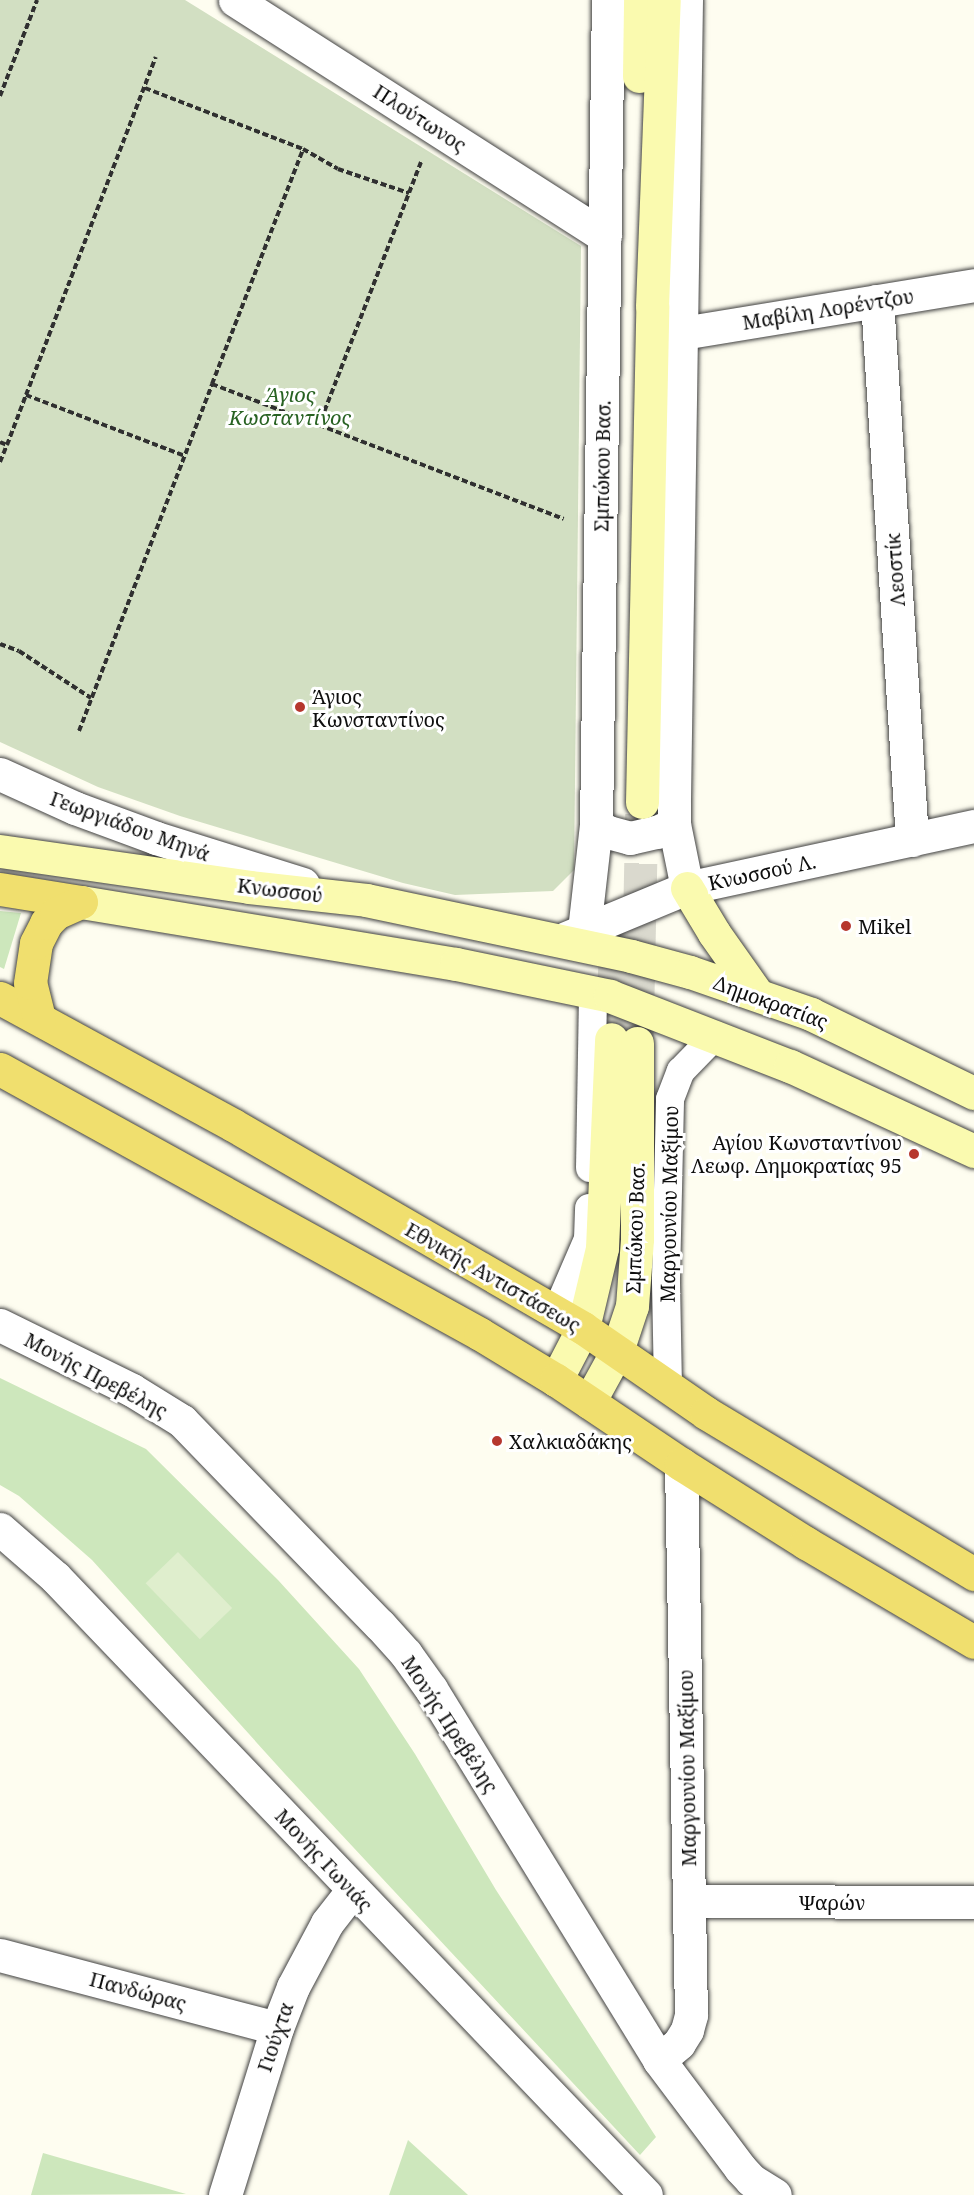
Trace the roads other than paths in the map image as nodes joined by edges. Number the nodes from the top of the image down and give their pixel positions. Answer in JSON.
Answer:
{"nodes":[{"id":1,"x":234,"y":0,"type":"edge"},
{"id":2,"x":608,"y":0,"type":"edge"},
{"id":3,"x":640,"y":0,"type":"edge"},
{"id":4,"x":664,"y":0,"type":"edge"},
{"id":5,"x":686,"y":0,"type":"edge"},
{"id":6,"x":605,"y":237,"type":"junction"},
{"id":7,"x":974,"y":285,"type":"edge"},
{"id":8,"x":877,"y":301,"type":"junction"},
{"id":9,"x":682,"y":333,"type":"junction"},
{"id":10,"x":0,"y":774,"type":"edge"},
{"id":11,"x":674,"y":824,"type":"junction"},
{"id":12,"x":597,"y":825,"type":"junction"},
{"id":13,"x":974,"y":826,"type":"edge"},
{"id":14,"x":912,"y":840,"type":"junction"},
{"id":15,"x":0,"y":850,"type":"edge"},
{"id":16,"x":687,"y":888,"type":"junction"},
{"id":17,"x":10,"y":890,"type":"edge"},
{"id":18,"x":366,"y":900,"type":"junction"},
{"id":19,"x":81,"y":902,"type":"junction"},
{"id":20,"x":571,"y":936,"type":"junction"},
{"id":21,"x":593,"y":993,"type":"junction"},
{"id":22,"x":757,"y":994,"type":"junction"},
{"id":23,"x":0,"y":998,"type":"edge"},
{"id":24,"x":39,"y":1018,"type":"junction"},
{"id":25,"x":715,"y":1036,"type":"junction"},
{"id":26,"x":0,"y":1069,"type":"edge"},
{"id":27,"x":974,"y":1093,"type":"edge"},
{"id":28,"x":974,"y":1151,"type":"edge"},
{"id":29,"x":569,"y":1321,"type":"junction"},
{"id":30,"x":0,"y":1325,"type":"edge"},
{"id":31,"x":617,"y":1351,"type":"junction"},
{"id":32,"x":556,"y":1380,"type":"junction"},
{"id":33,"x":668,"y":1387,"type":"junction"},
{"id":34,"x":588,"y":1402,"type":"junction"},
{"id":35,"x":681,"y":1464,"type":"junction"},
{"id":36,"x":4,"y":1538,"type":"edge"},
{"id":37,"x":974,"y":1574,"type":"edge"},
{"id":38,"x":974,"y":1642,"type":"edge"},
{"id":39,"x":352,"y":1891,"type":"junction"},
{"id":40,"x":689,"y":1901,"type":"junction"},
{"id":41,"x":974,"y":1902,"type":"edge"},
{"id":42,"x":0,"y":1955,"type":"edge"},
{"id":43,"x":277,"y":2028,"type":"junction"},
{"id":44,"x":659,"y":2060,"type":"junction"},
{"id":45,"x":225,"y":2195,"type":"edge"},
{"id":46,"x":646,"y":2195,"type":"edge"},
{"id":47,"x":775,"y":2195,"type":"edge"}],
"edges":[{"from":1,"to":6,"type":"street","name":"Πλούτωνος"},
{"from":2,"to":6,"type":"street","name":"Σμπώκου Βασ."},
{"from":3,"to":4,"type":"main road","name":"Σμπώκου Βασ."},
{"from":5,"to":9,"type":"street"},
{"from":6,"to":12,"type":"street","name":"Σμπώκου Βασ."},
{"from":7,"to":8,"type":"street","name":"Μαβίλη Λορέντζου"},
{"from":8,"to":9,"type":"street","name":"Μαβίλη Λορέντζου"},
{"from":8,"to":14,"type":"street","name":"Λεοστίκ"},
{"from":9,"to":11,"type":"street"},
{"from":10,"to":18,"type":"street","name":"Γεωργιάδου Μηνά"},
{"from":11,"to":12,"type":"street"},
{"from":11,"to":16,"type":"street"},
{"from":12,"to":20,"type":"street","name":"Σμπώκου Βασ."},
{"from":13,"to":14,"type":"street","name":"Κνωσσού Λ."},
{"from":14,"to":16,"type":"street","name":"Κνωσσού Λ."},
{"from":15,"to":18,"type":"main road","name":"Κνωσσού"},
{"from":16,"to":20,"type":"street","name":"Κνωσσού Λ."},
{"from":16,"to":22,"type":"main road"},
{"from":17,"to":19,"type":"main road"},
{"from":18,"to":20,"type":"main road","name":"Κνωσσού"},
{"from":19,"to":21,"type":"main road","name":"Κνωσσού"},
{"from":19,"to":24,"type":"main road"},
{"from":20,"to":22,"type":"main road","name":"Δημοκρατίας"},
{"from":21,"to":25,"type":"main road"},
{"from":21,"to":29,"type":"street"},
{"from":22,"to":27,"type":"main road","name":"Δημοκρατίας"},
{"from":23,"to":24,"type":"main road","name":"Εθνικής Αντιστάσεως"},
{"from":24,"to":29,"type":"main road","name":"Εθνικής Αντιστάσεως"},
{"from":25,"to":28,"type":"main road"},
{"from":25,"to":33,"type":"street","name":"Μαργουνίου Μαξίμου"},
{"from":26,"to":32,"type":"main road"},
{"from":29,"to":31,"type":"main road","name":"Εθνικής Αντιστάσεως"},
{"from":29,"to":31,"type":"main road","name":"Σμπώκου Βασ."},
{"from":29,"to":32,"type":"main road","name":"Σμπώκου Βασ."},
{"from":30,"to":44,"type":"street","name":"Μονής Πρεβέλης"},
{"from":31,"to":33,"type":"main road","name":"Εθνικής Αντιστάσεως"},
{"from":31,"to":34,"type":"main road","name":"Σμπώκου Βασ."},
{"from":32,"to":34,"type":"main road"},
{"from":33,"to":37,"type":"main road","name":"Εθνικής Αντιστάσεως"},
{"from":34,"to":35,"type":"main road"},
{"from":35,"to":38,"type":"main road"},
{"from":35,"to":40,"type":"street","name":"Μαργουνίου Μαξίμου"},
{"from":36,"to":39,"type":"street","name":"Μονής Γωνιάς"},
{"from":39,"to":43,"type":"street","name":"Γιούχτα"},
{"from":39,"to":46,"type":"street","name":"Μονής Γωνιάς"},
{"from":40,"to":41,"type":"street","name":"Ψαρών"},
{"from":40,"to":44,"type":"street","name":"Μαργουνίου Μαξίμου"},
{"from":42,"to":43,"type":"street","name":"Πανδώρας"},
{"from":43,"to":45,"type":"street","name":"Γιούχτα"},
{"from":44,"to":47,"type":"street","name":"Μονής Πρεβέλης"}]}
